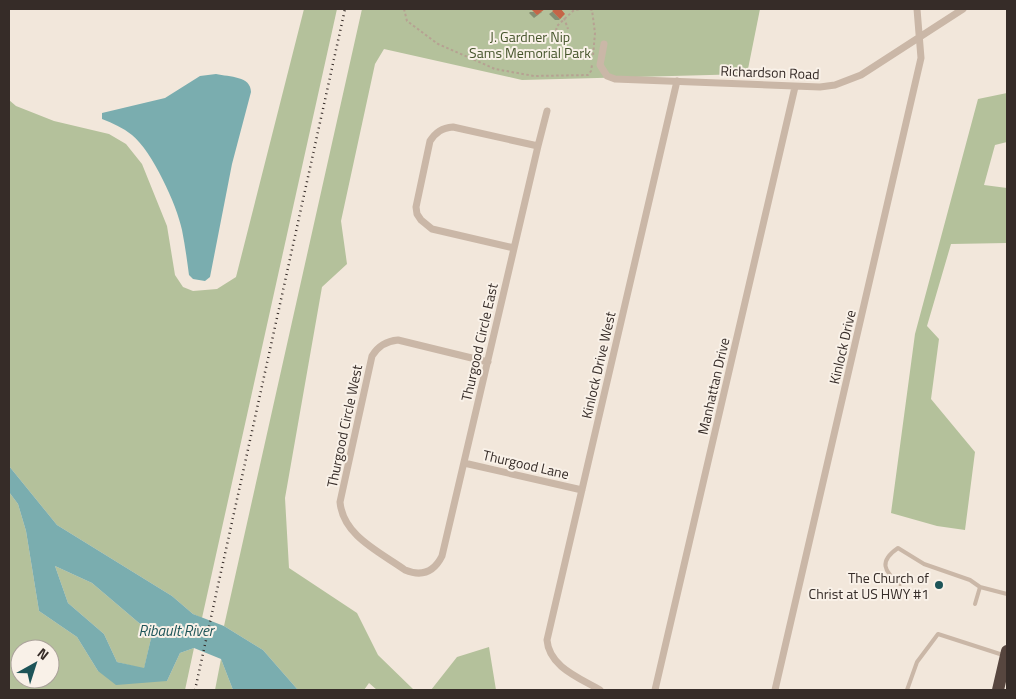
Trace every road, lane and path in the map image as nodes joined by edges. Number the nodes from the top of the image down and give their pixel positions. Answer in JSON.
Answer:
{"nodes":[{"id":1,"x":404,"y":9,"type":"edge"},
{"id":2,"x":582,"y":9,"type":"edge"},
{"id":3,"x":590,"y":9,"type":"edge"},
{"id":4,"x":917,"y":9,"type":"edge"},
{"id":5,"x":963,"y":9,"type":"edge"},
{"id":6,"x":564,"y":18,"type":"junction"},
{"id":7,"x":568,"y":29,"type":"dead end"},
{"id":8,"x":920,"y":37,"type":"junction"},
{"id":9,"x":604,"y":44,"type":"dead end"},
{"id":10,"x":561,"y":49,"type":"dead end"},
{"id":11,"x":677,"y":81,"type":"junction"},
{"id":12,"x":795,"y":87,"type":"junction"},
{"id":13,"x":547,"y":111,"type":"dead end"},
{"id":14,"x":538,"y":146,"type":"junction"},
{"id":15,"x":514,"y":248,"type":"junction"},
{"id":16,"x":488,"y":362,"type":"junction"},
{"id":17,"x":464,"y":463,"type":"junction"},
{"id":18,"x":582,"y":490,"type":"junction"},
{"id":19,"x":426,"y":573,"type":"joint"},
{"id":20,"x":900,"y":584,"type":"dead end"},
{"id":21,"x":980,"y":588,"type":"junction"},
{"id":22,"x":1007,"y":594,"type":"edge"},
{"id":23,"x":975,"y":604,"type":"dead end"},
{"id":24,"x":1007,"y":653,"type":"edge"},
{"id":25,"x":600,"y":690,"type":"edge"},
{"id":26,"x":655,"y":690,"type":"edge"},
{"id":27,"x":775,"y":690,"type":"edge"},
{"id":28,"x":907,"y":690,"type":"edge"},
{"id":29,"x":998,"y":690,"type":"edge"}],
"edges":[{"from":1,"to":3,"type":"path"},
{"from":2,"to":6,"type":"path"},
{"from":4,"to":8,"type":"street","name":"Kinlock Drive"},
{"from":5,"to":8,"type":"street","name":"Richardson Road"},
{"from":6,"to":7,"type":"path"},
{"from":6,"to":10,"type":"path"},
{"from":8,"to":12,"type":"street","name":"Richardson Road"},
{"from":8,"to":27,"type":"street","name":"Kinlock Drive"},
{"from":9,"to":11,"type":"street","name":"Richardson Road"},
{"from":11,"to":12,"type":"street","name":"Richardson Road"},
{"from":11,"to":18,"type":"street","name":"Kinlock Drive West"},
{"from":12,"to":26,"type":"street","name":"Manhattan Drive"},
{"from":13,"to":14,"type":"street","name":"Thurgood Circle East"},
{"from":14,"to":15,"type":"street","name":"Thurgood Circle East"},
{"from":14,"to":15,"type":"street"},
{"from":15,"to":16,"type":"street","name":"Thurgood Circle East"},
{"from":16,"to":17,"type":"street","name":"Thurgood Circle East"},
{"from":16,"to":19,"type":"street","name":"Thurgood Circle West"},
{"from":17,"to":18,"type":"street","name":"Thurgood Lane"},
{"from":17,"to":19,"type":"street","name":"Thurgood Circle East"},
{"from":18,"to":25,"type":"street","name":"Kinlock Drive West"},
{"from":20,"to":21,"type":"lane"},
{"from":21,"to":22,"type":"lane"},
{"from":21,"to":23,"type":"lane"},
{"from":24,"to":28,"type":"lane"},
{"from":24,"to":29,"type":"highway"}]}
